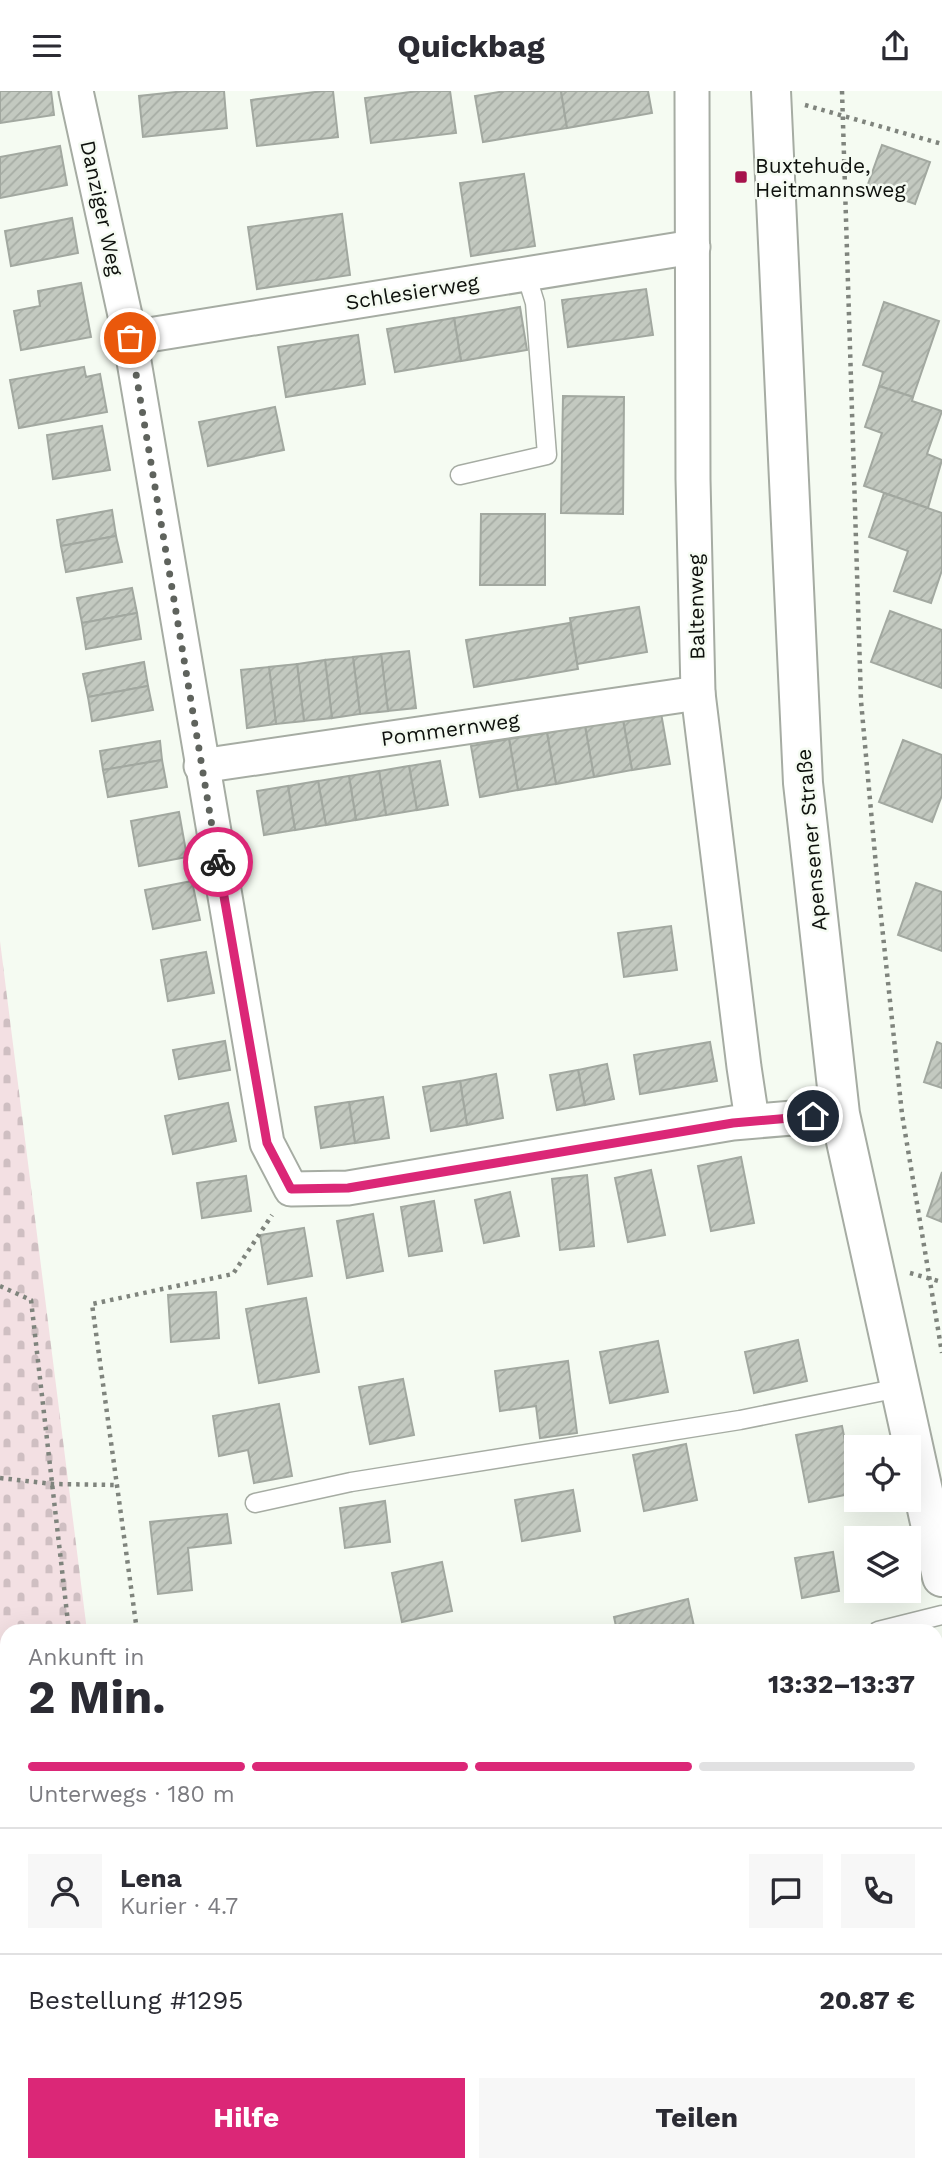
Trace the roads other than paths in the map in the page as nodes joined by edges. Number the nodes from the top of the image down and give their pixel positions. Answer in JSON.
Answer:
{"nodes":[{"id":1,"x":76,"y":91,"type":"edge"},
{"id":2,"x":692,"y":91,"type":"edge"},
{"id":3,"x":771,"y":95,"type":"edge"},
{"id":4,"x":694,"y":247,"type":"junction"},
{"id":5,"x":526,"y":274,"type":"junction"},
{"id":6,"x":130,"y":338,"type":"junction"},
{"id":7,"x":460,"y":475,"type":"dead end"},
{"id":8,"x":698,"y":692,"type":"junction"},
{"id":9,"x":201,"y":766,"type":"junction"},
{"id":10,"x":840,"y":1114,"type":"junction"},
{"id":11,"x":752,"y":1120,"type":"junction"},
{"id":12,"x":899,"y":1388,"type":"junction"},
{"id":13,"x":255,"y":1503,"type":"dead end"},
{"id":14,"x":942,"y":1577,"type":"edge"},
{"id":15,"x":942,"y":1615,"type":"edge"},
{"id":16,"x":906,"y":1624,"type":"edge"}],
"edges":[{"from":1,"to":6,"type":"street","name":"Danziger Weg"},
{"from":2,"to":4,"type":"street","name":"Baltenweg"},
{"from":3,"to":10,"type":"main road","name":"Apensener Straße"},
{"from":4,"to":5,"type":"street","name":"Schlesierweg"},
{"from":4,"to":8,"type":"street","name":"Baltenweg"},
{"from":5,"to":6,"type":"street","name":"Schlesierweg"},
{"from":5,"to":7,"type":"lane"},
{"from":6,"to":9,"type":"street","name":"Danziger Weg"},
{"from":8,"to":9,"type":"street","name":"Pommernweg"},
{"from":8,"to":11,"type":"street","name":"Baltenweg"},
{"from":9,"to":11,"type":"street","name":"Danziger Weg"},
{"from":10,"to":11,"type":"street"},
{"from":10,"to":12,"type":"main road","name":"Apensener Straße"},
{"from":12,"to":13,"type":"lane"},
{"from":12,"to":14,"type":"main road","name":"Apensener Straße"},
{"from":15,"to":16,"type":"lane"}]}
